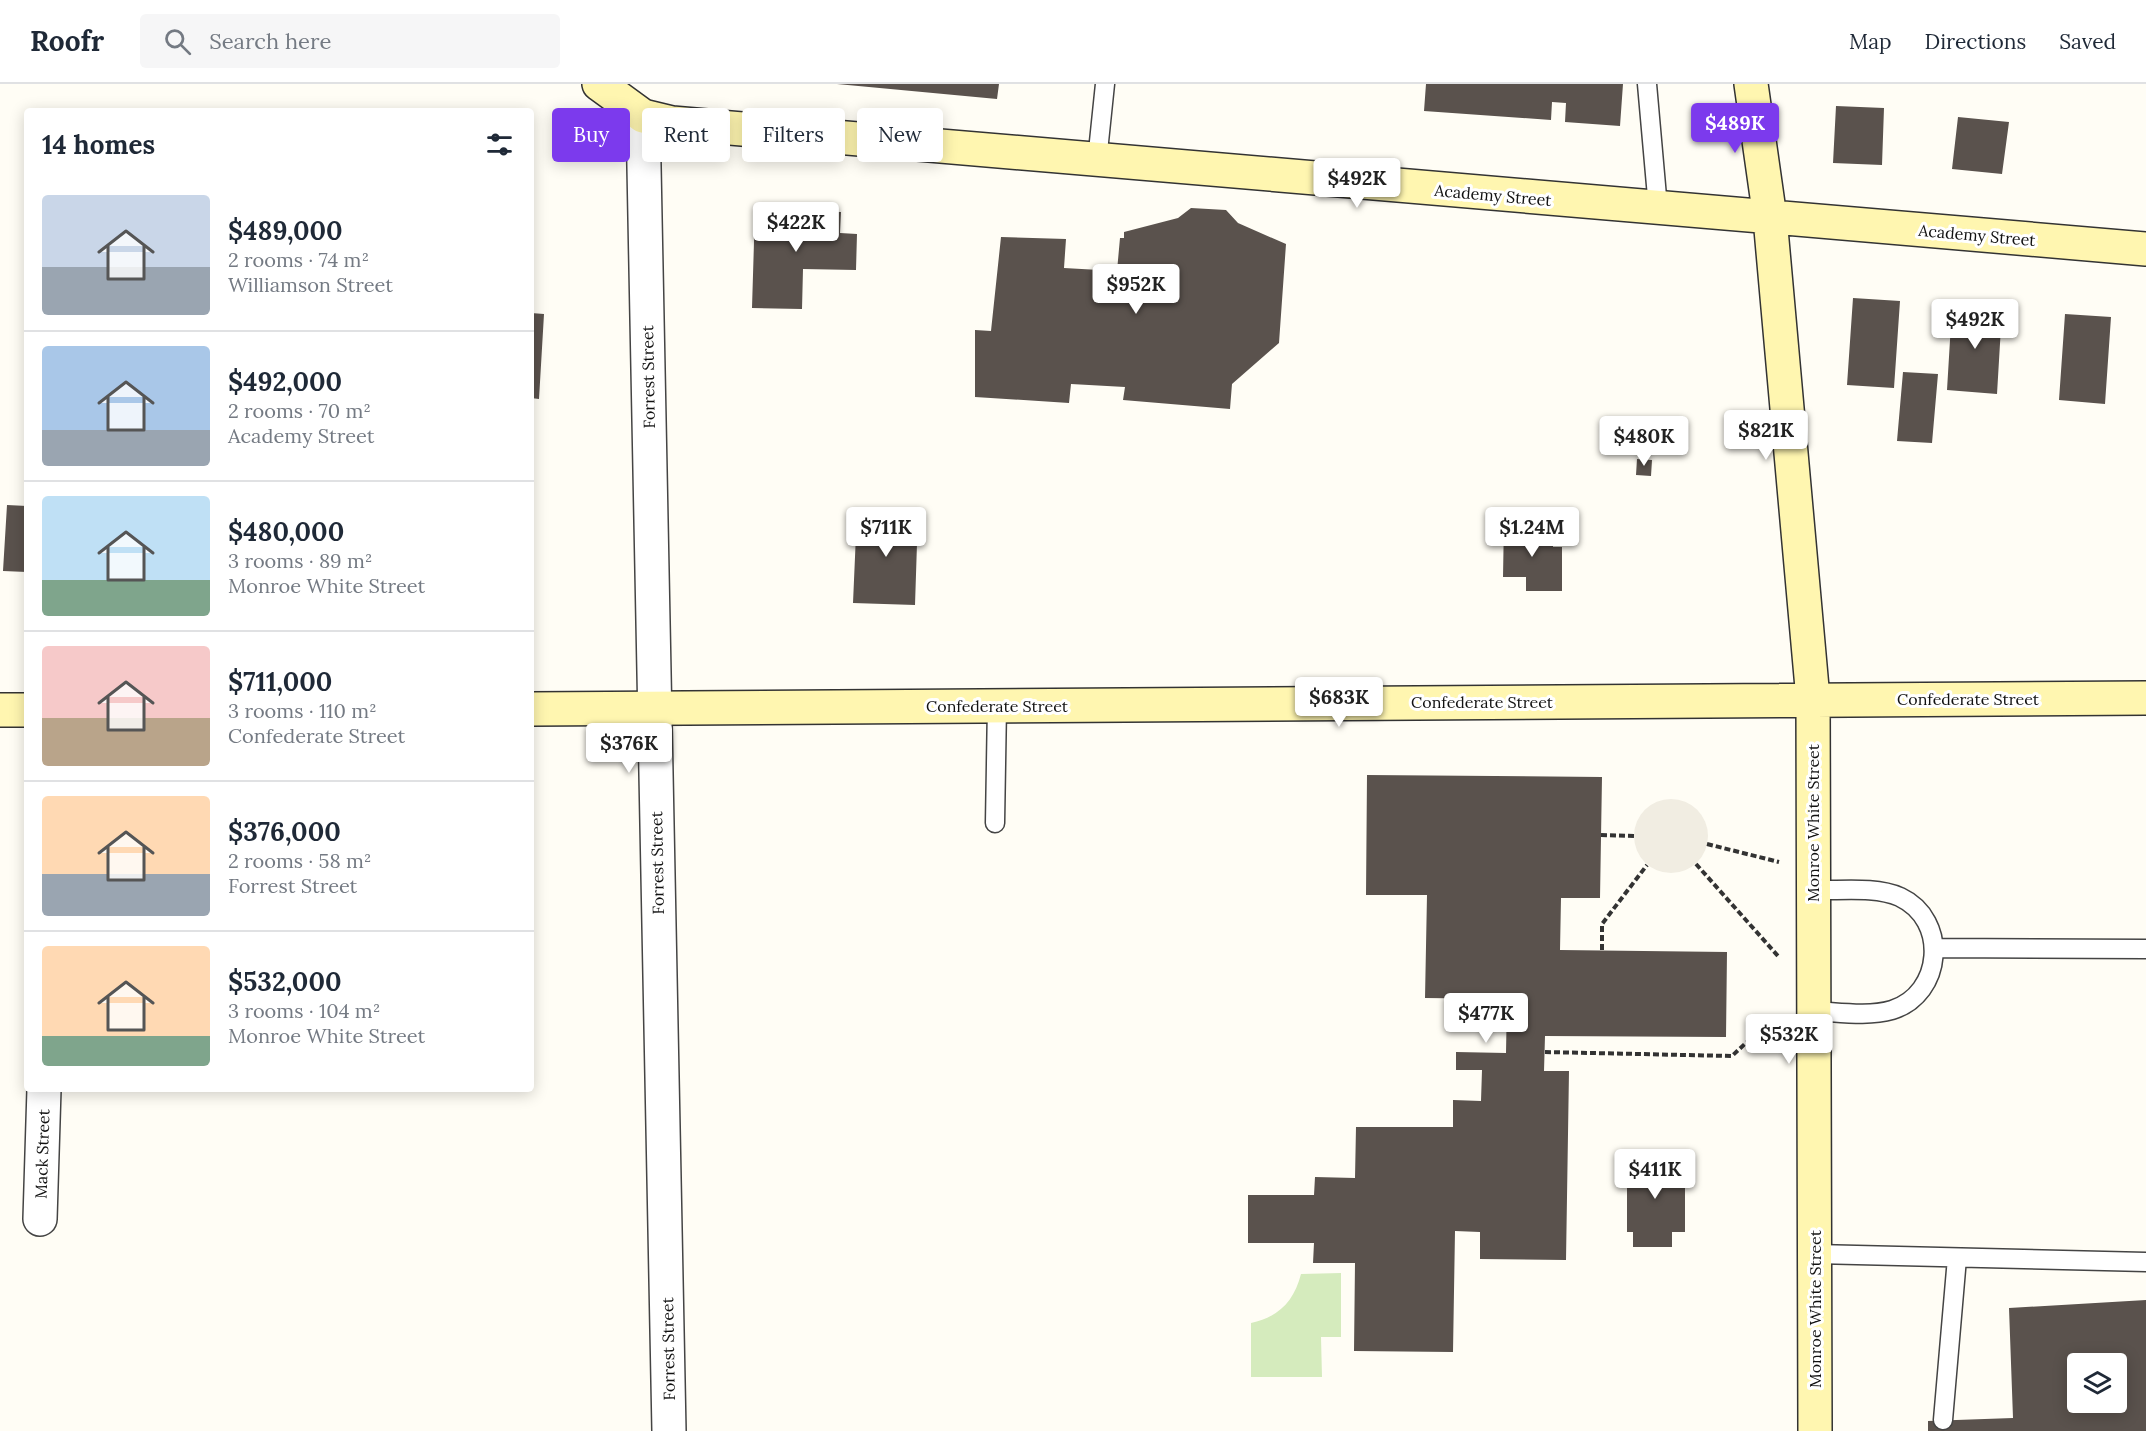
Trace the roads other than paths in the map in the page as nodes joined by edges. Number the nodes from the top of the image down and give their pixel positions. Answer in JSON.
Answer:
{"nodes":[{"id":1,"x":599,"y":84,"type":"edge"},
{"id":2,"x":1105,"y":84,"type":"edge"},
{"id":3,"x":1647,"y":84,"type":"edge"},
{"id":4,"x":1751,"y":84,"type":"edge"},
{"id":5,"x":642,"y":115,"type":"edge"},
{"id":6,"x":730,"y":128,"type":"edge"},
{"id":7,"x":1097,"y":161,"type":"junction"},
{"id":8,"x":644,"y":162,"type":"edge"},
{"id":9,"x":1658,"y":208,"type":"junction"},
{"id":10,"x":1770,"y":218,"type":"junction"},
{"id":11,"x":2146,"y":249,"type":"edge"},
{"id":12,"x":2146,"y":698,"type":"edge"},
{"id":13,"x":1813,"y":699,"type":"junction"},
{"id":14,"x":998,"y":705,"type":"junction"},
{"id":15,"x":653,"y":708,"type":"junction"},
{"id":16,"x":534,"y":709,"type":"edge"},
{"id":17,"x":24,"y":710,"type":"edge"},
{"id":18,"x":0,"y":711,"type":"edge"},
{"id":19,"x":995,"y":823,"type":"dead end"},
{"id":20,"x":1814,"y":876,"type":"junction"},
{"id":21,"x":1935,"y":948,"type":"junction"},
{"id":22,"x":2146,"y":949,"type":"edge"},
{"id":23,"x":1814,"y":1027,"type":"junction"},
{"id":24,"x":44,"y":1092,"type":"edge"},
{"id":25,"x":40,"y":1219,"type":"dead end"},
{"id":26,"x":1815,"y":1254,"type":"junction"},
{"id":27,"x":1957,"y":1257,"type":"junction"},
{"id":28,"x":2146,"y":1262,"type":"edge"},
{"id":29,"x":1943,"y":1420,"type":"dead end"},
{"id":30,"x":669,"y":1431,"type":"edge"},
{"id":31,"x":1815,"y":1431,"type":"edge"}],
"edges":[{"from":1,"to":5,"type":"street","name":"Academy Street"},
{"from":2,"to":7,"type":"lane"},
{"from":3,"to":9,"type":"lane"},
{"from":4,"to":10,"type":"street","name":"Monroe White Street"},
{"from":6,"to":7,"type":"street","name":"Academy Street"},
{"from":7,"to":9,"type":"street","name":"Academy Street"},
{"from":8,"to":15,"type":"street","name":"Forrest Street"},
{"from":9,"to":10,"type":"street","name":"Academy Street"},
{"from":10,"to":11,"type":"street","name":"Academy Street"},
{"from":10,"to":13,"type":"street","name":"Monroe White Street"},
{"from":12,"to":13,"type":"street","name":"Confederate Street"},
{"from":13,"to":14,"type":"street","name":"Confederate Street"},
{"from":13,"to":20,"type":"street","name":"Monroe White Street"},
{"from":14,"to":15,"type":"street","name":"Confederate Street"},
{"from":14,"to":19,"type":"lane"},
{"from":15,"to":16,"type":"street","name":"Confederate Street"},
{"from":15,"to":30,"type":"street","name":"Forrest Street"},
{"from":17,"to":18,"type":"street"},
{"from":20,"to":21,"type":"lane"},
{"from":20,"to":23,"type":"street","name":"Monroe White Street"},
{"from":21,"to":22,"type":"lane"},
{"from":21,"to":23,"type":"lane"},
{"from":23,"to":26,"type":"street","name":"Monroe White Street"},
{"from":24,"to":25,"type":"street","name":"Mack Street"},
{"from":26,"to":27,"type":"lane"},
{"from":26,"to":31,"type":"street","name":"Monroe White Street"},
{"from":27,"to":28,"type":"lane"},
{"from":27,"to":29,"type":"lane"}]}
